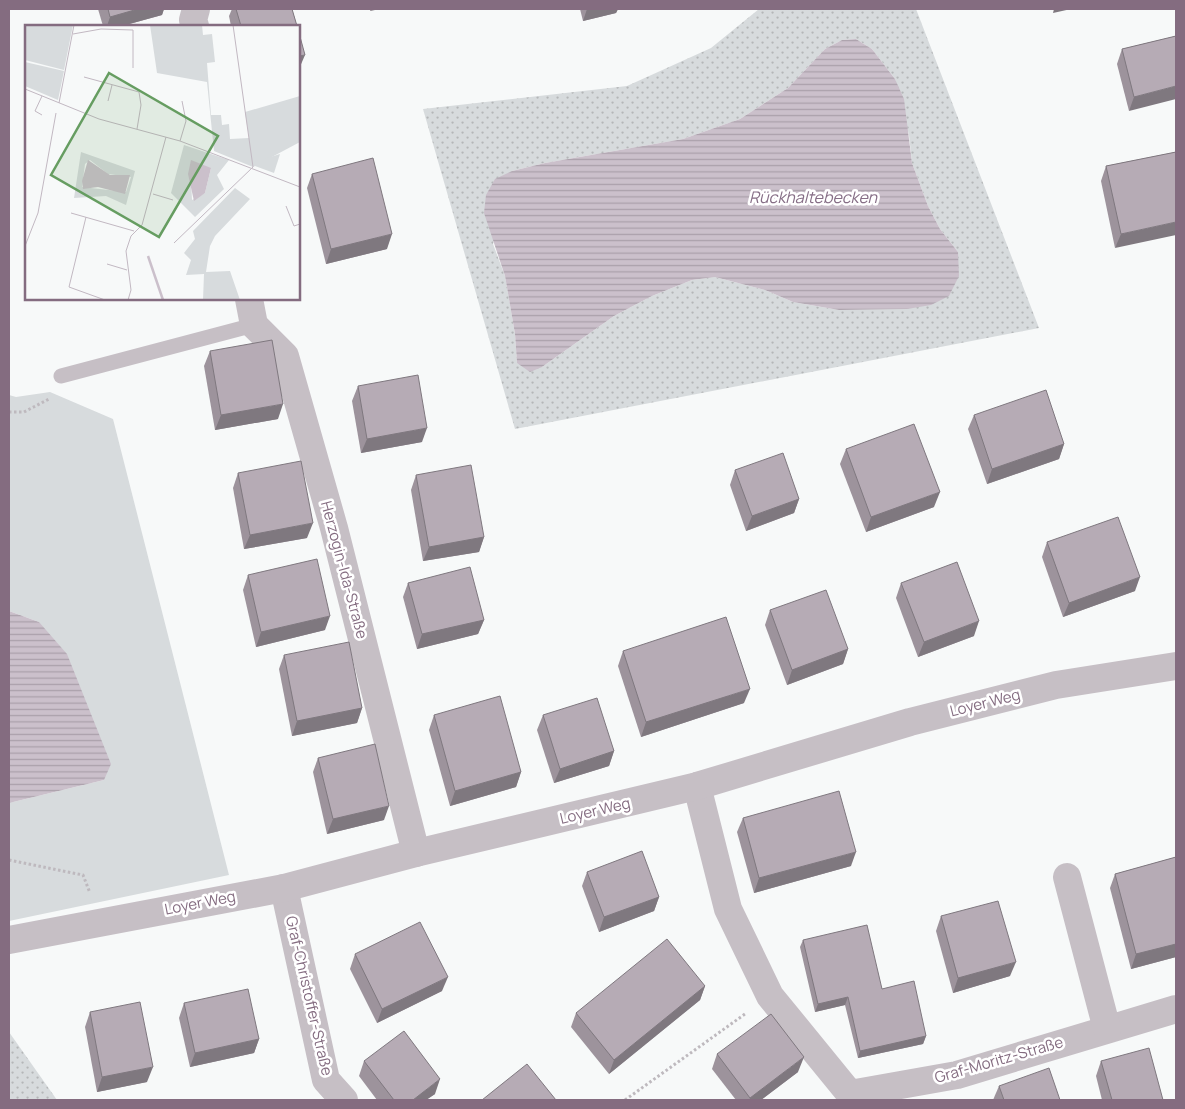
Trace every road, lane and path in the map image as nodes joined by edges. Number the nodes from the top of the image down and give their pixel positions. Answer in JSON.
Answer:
{"nodes":[{"id":1,"x":196,"y":9,"type":"edge"},
{"id":2,"x":194,"y":25,"type":"edge"},
{"id":3,"x":249,"y":300,"type":"edge"},
{"id":4,"x":254,"y":325,"type":"junction"},
{"id":5,"x":61,"y":376,"type":"joint"},
{"id":6,"x":9,"y":412,"type":"edge"},
{"id":7,"x":1176,"y":666,"type":"edge"},
{"id":8,"x":697,"y":786,"type":"junction"},
{"id":9,"x":416,"y":853,"type":"junction"},
{"id":10,"x":9,"y":860,"type":"edge"},
{"id":11,"x":1067,"y":877,"type":"dead end"},
{"id":12,"x":284,"y":888,"type":"junction"},
{"id":13,"x":101,"y":922,"type":"junction"},
{"id":14,"x":9,"y":940,"type":"edge"},
{"id":15,"x":770,"y":996,"type":"junction"},
{"id":16,"x":1176,"y":1009,"type":"edge"},
{"id":17,"x":1107,"y":1029,"type":"junction"},
{"id":18,"x":344,"y":1100,"type":"edge"},
{"id":19,"x":625,"y":1100,"type":"edge"}],
"edges":[{"from":1,"to":2,"type":"street"},
{"from":3,"to":4,"type":"street"},
{"from":4,"to":5,"type":"lane"},
{"from":4,"to":9,"type":"street","name":"Herzogin-Ida-Straße"},
{"from":5,"to":6,"type":"path"},
{"from":7,"to":8,"type":"street","name":"Loyer Weg"},
{"from":8,"to":9,"type":"street","name":"Loyer Weg"},
{"from":8,"to":15,"type":"street","name":"Graf-Moritz-Straße"},
{"from":9,"to":12,"type":"street","name":"Loyer Weg"},
{"from":10,"to":13,"type":"path"},
{"from":11,"to":17,"type":"street"},
{"from":12,"to":13,"type":"street","name":"Loyer Weg"},
{"from":12,"to":18,"type":"street","name":"Graf-Christoffer-Straße"},
{"from":13,"to":14,"type":"street","name":"Loyer Weg"},
{"from":15,"to":17,"type":"street","name":"Graf-Moritz-Straße"},
{"from":15,"to":19,"type":"path"},
{"from":16,"to":17,"type":"street","name":"Graf-Moritz-Straße"}]}
